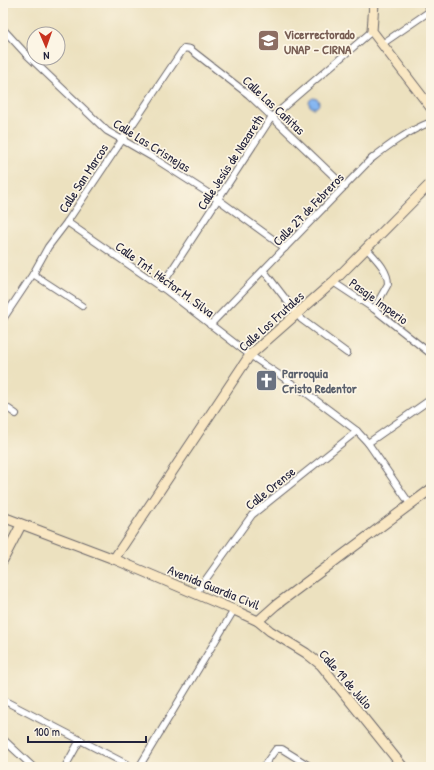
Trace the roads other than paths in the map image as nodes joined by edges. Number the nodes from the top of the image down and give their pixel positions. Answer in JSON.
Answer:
{"nodes":[{"id":1,"x":374,"y":3,"type":"edge"},
{"id":2,"x":427,"y":3,"type":"edge"},
{"id":3,"x":431,"y":12,"type":"edge"},
{"id":4,"x":3,"y":29,"type":"edge"},
{"id":5,"x":372,"y":31,"type":"junction"},
{"id":6,"x":382,"y":44,"type":"junction"},
{"id":7,"x":182,"y":49,"type":"joint"},
{"id":8,"x":431,"y":108,"type":"edge"},
{"id":9,"x":271,"y":118,"type":"junction"},
{"id":10,"x":431,"y":122,"type":"edge"},
{"id":11,"x":121,"y":140,"type":"junction"},
{"id":12,"x":431,"y":183,"type":"edge"},
{"id":13,"x":346,"y":187,"type":"junction"},
{"id":14,"x":218,"y":200,"type":"junction"},
{"id":15,"x":67,"y":222,"type":"junction"},
{"id":16,"x":286,"y":248,"type":"junction"},
{"id":17,"x":367,"y":249,"type":"junction"},
{"id":18,"x":264,"y":271,"type":"junction"},
{"id":19,"x":33,"y":274,"type":"junction"},
{"id":20,"x":333,"y":282,"type":"junction"},
{"id":21,"x":160,"y":288,"type":"junction"},
{"id":22,"x":82,"y":306,"type":"dead end"},
{"id":23,"x":374,"y":309,"type":"junction"},
{"id":24,"x":298,"y":314,"type":"junction"},
{"id":25,"x":3,"y":319,"type":"edge"},
{"id":26,"x":210,"y":325,"type":"junction"},
{"id":27,"x":346,"y":353,"type":"dead end"},
{"id":28,"x":431,"y":354,"type":"edge"},
{"id":29,"x":250,"y":355,"type":"junction"},
{"id":30,"x":431,"y":399,"type":"edge"},
{"id":31,"x":3,"y":406,"type":"edge"},
{"id":32,"x":16,"y":414,"type":"dead end"},
{"id":33,"x":357,"y":431,"type":"junction"},
{"id":34,"x":368,"y":443,"type":"junction"},
{"id":35,"x":431,"y":489,"type":"edge"},
{"id":36,"x":410,"y":504,"type":"junction"},
{"id":37,"x":3,"y":516,"type":"edge"},
{"id":38,"x":21,"y":524,"type":"junction"},
{"id":39,"x":3,"y":560,"type":"edge"},
{"id":40,"x":114,"y":560,"type":"junction"},
{"id":41,"x":196,"y":594,"type":"junction"},
{"id":42,"x":234,"y":610,"type":"junction"},
{"id":43,"x":258,"y":621,"type":"junction"},
{"id":44,"x":3,"y":700,"type":"edge"},
{"id":45,"x":3,"y":739,"type":"edge"},
{"id":46,"x":80,"y":740,"type":"junction"},
{"id":47,"x":33,"y":767,"type":"edge"},
{"id":48,"x":65,"y":767,"type":"edge"},
{"id":49,"x":132,"y":767,"type":"edge"},
{"id":50,"x":139,"y":767,"type":"edge"},
{"id":51,"x":263,"y":767,"type":"edge"},
{"id":52,"x":311,"y":767,"type":"edge"},
{"id":53,"x":403,"y":767,"type":"edge"}],
"edges":[{"from":1,"to":5,"type":"street"},
{"from":2,"to":3,"type":"street"},
{"from":3,"to":6,"type":"street"},
{"from":4,"to":11,"type":"street","name":"Calle Las Crisnejas"},
{"from":5,"to":6,"type":"street"},
{"from":5,"to":9,"type":"street","name":"Calle Jesús de Nazareth"},
{"from":6,"to":8,"type":"street"},
{"from":7,"to":9,"type":"street","name":"Calle Las Cañitas"},
{"from":7,"to":11,"type":"street","name":"Calle San Marcos"},
{"from":9,"to":13,"type":"street","name":"Calle Las Cañitas"},
{"from":9,"to":14,"type":"street","name":"Calle Jesús de Nazareth"},
{"from":10,"to":13,"type":"street","name":"Calle 27 de Febreros"},
{"from":11,"to":14,"type":"street","name":"Calle Las Crisnejas"},
{"from":11,"to":15,"type":"street","name":"Calle San Marcos"},
{"from":12,"to":17,"type":"street","name":"Calle Los Frutales"},
{"from":13,"to":16,"type":"street","name":"Calle 27 de Febreros"},
{"from":14,"to":16,"type":"street","name":"Calle Las Crisnejas"},
{"from":14,"to":21,"type":"street","name":"Calle Jesús de Nazareth"},
{"from":15,"to":19,"type":"street","name":"Calle San Marcos"},
{"from":15,"to":21,"type":"street","name":"Calle Tnt. Héctor M. Silva"},
{"from":16,"to":18,"type":"street","name":"Calle 27 de Febreros"},
{"from":17,"to":20,"type":"street","name":"Calle Los Frutales"},
{"from":17,"to":23,"type":"street"},
{"from":18,"to":24,"type":"street"},
{"from":18,"to":26,"type":"street","name":"Calle 27 de Febreros"},
{"from":19,"to":22,"type":"street"},
{"from":19,"to":25,"type":"street","name":"Calle San Marcos"},
{"from":20,"to":23,"type":"street","name":"Pasaje Imperio"},
{"from":20,"to":24,"type":"street","name":"Calle Los Frutales"},
{"from":21,"to":26,"type":"street","name":"Calle Tnt. Héctor M. Silva"},
{"from":23,"to":28,"type":"street","name":"Pasaje Imperio"},
{"from":24,"to":27,"type":"street"},
{"from":24,"to":29,"type":"street","name":"Calle Los Frutales"},
{"from":26,"to":29,"type":"street","name":"Calle Tnt. Héctor M. Silva"},
{"from":29,"to":33,"type":"street","name":"Calle Tnt. Héctor M. Silva"},
{"from":29,"to":40,"type":"street","name":"Calle Los Frutales"},
{"from":30,"to":34,"type":"street"},
{"from":31,"to":32,"type":"street"},
{"from":33,"to":34,"type":"street","name":"Calle Tnt. Héctor M. Silva"},
{"from":33,"to":41,"type":"street","name":"Calle Orense"},
{"from":34,"to":36,"type":"street","name":"Calle Tnt. Héctor M. Silva"},
{"from":35,"to":36,"type":"street","name":"Avenida Guardia Civil"},
{"from":36,"to":43,"type":"street","name":"Avenida Guardia Civil"},
{"from":37,"to":38,"type":"street","name":"Avenida Guardia Civil"},
{"from":38,"to":39,"type":"street"},
{"from":38,"to":40,"type":"street","name":"Avenida Guardia Civil"},
{"from":40,"to":41,"type":"street","name":"Avenida Guardia Civil"},
{"from":41,"to":42,"type":"street","name":"Avenida Guardia Civil"},
{"from":42,"to":43,"type":"street","name":"Avenida Guardia Civil"},
{"from":42,"to":50,"type":"street"},
{"from":43,"to":53,"type":"street","name":"Calle 19 de Julio"},
{"from":44,"to":46,"type":"street"},
{"from":45,"to":47,"type":"street"},
{"from":46,"to":48,"type":"street"},
{"from":46,"to":49,"type":"street"},
{"from":51,"to":52,"type":"street"}]}
